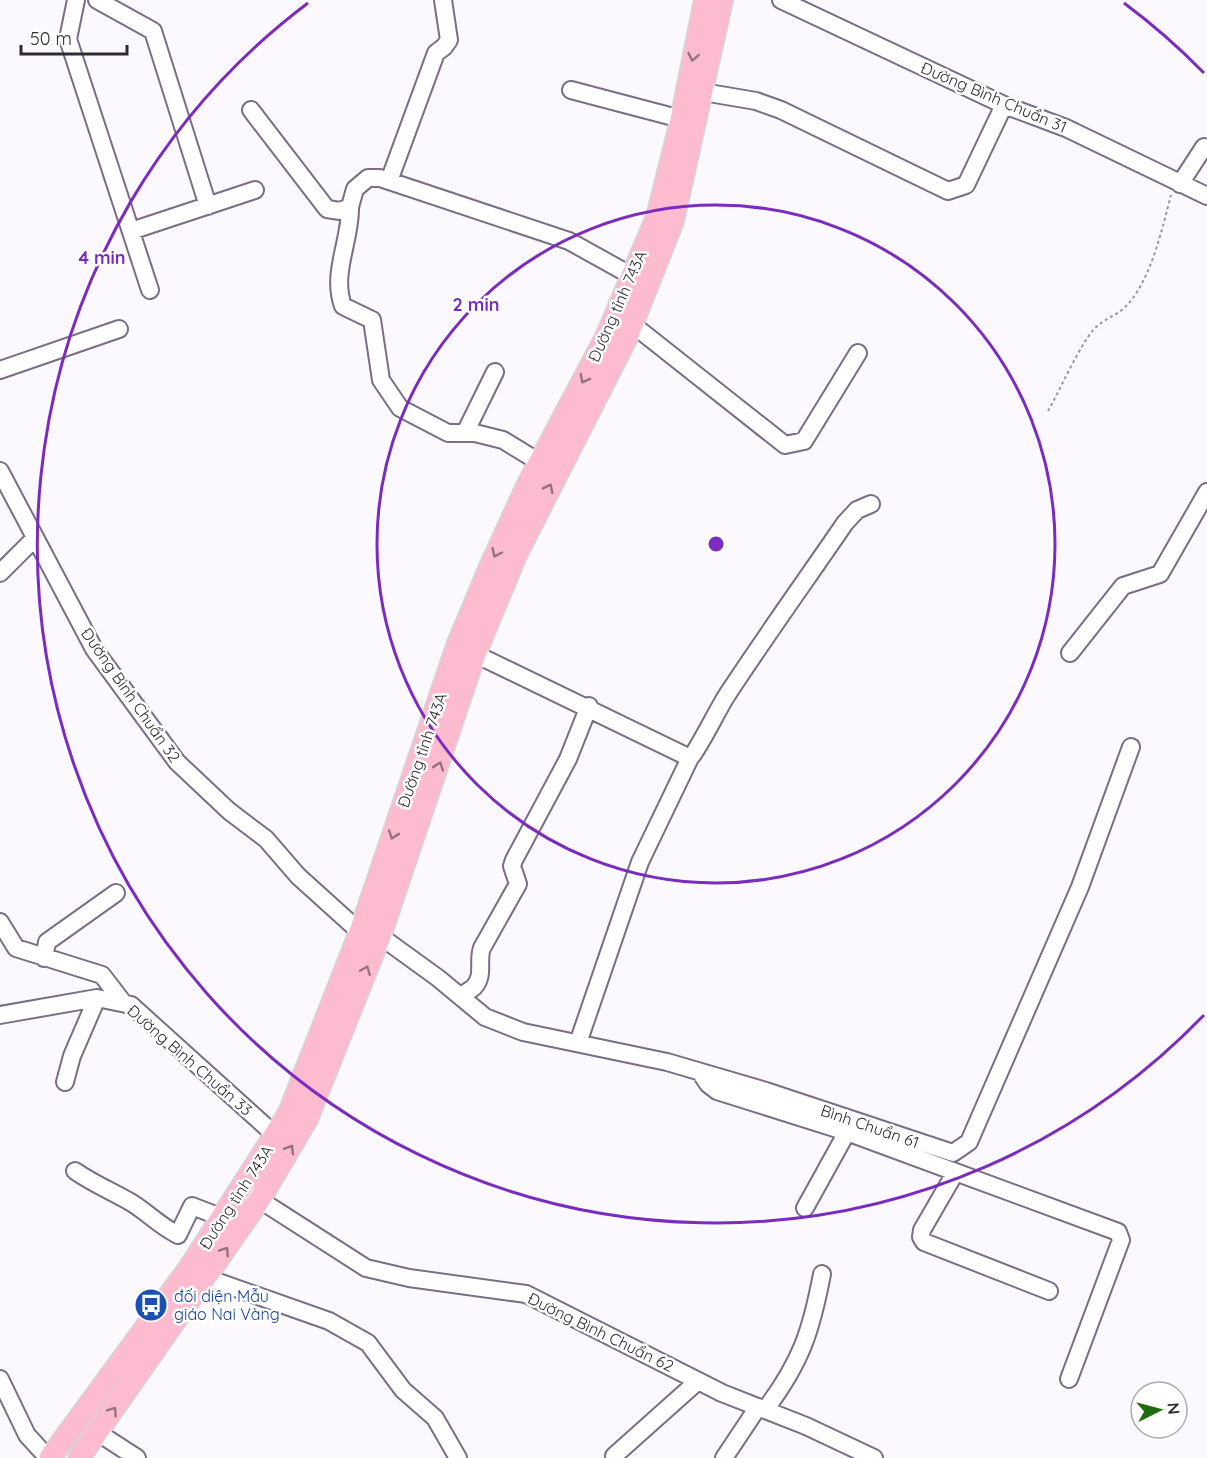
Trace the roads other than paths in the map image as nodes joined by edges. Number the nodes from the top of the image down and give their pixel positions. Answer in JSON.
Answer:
{"nodes":[{"id":1,"x":76,"y":0,"type":"edge"},
{"id":2,"x":97,"y":0,"type":"edge"},
{"id":3,"x":443,"y":0,"type":"edge"},
{"id":4,"x":705,"y":0,"type":"edge"},
{"id":5,"x":722,"y":0,"type":"edge"},
{"id":6,"x":781,"y":0,"type":"edge"},
{"id":7,"x":571,"y":90,"type":"dead end"},
{"id":8,"x":703,"y":92,"type":"junction"},
{"id":9,"x":1004,"y":105,"type":"junction"},
{"id":10,"x":251,"y":110,"type":"dead end"},
{"id":11,"x":681,"y":119,"type":"junction"},
{"id":12,"x":1204,"y":147,"type":"dead end"},
{"id":13,"x":389,"y":181,"type":"junction"},
{"id":14,"x":1177,"y":182,"type":"junction"},
{"id":15,"x":255,"y":190,"type":"dead end"},
{"id":16,"x":1207,"y":196,"type":"edge"},
{"id":17,"x":208,"y":206,"type":"junction"},
{"id":18,"x":350,"y":207,"type":"junction"},
{"id":19,"x":130,"y":231,"type":"junction"},
{"id":20,"x":632,"y":276,"type":"junction"},
{"id":21,"x":150,"y":290,"type":"dead end"},
{"id":22,"x":632,"y":324,"type":"junction"},
{"id":23,"x":119,"y":328,"type":"dead end"},
{"id":24,"x":858,"y":353,"type":"dead end"},
{"id":25,"x":0,"y":370,"type":"edge"},
{"id":26,"x":495,"y":372,"type":"dead end"},
{"id":27,"x":465,"y":434,"type":"junction"},
{"id":28,"x":539,"y":462,"type":"junction"},
{"id":29,"x":0,"y":471,"type":"edge"},
{"id":30,"x":1207,"y":492,"type":"edge"},
{"id":31,"x":871,"y":504,"type":"dead end"},
{"id":32,"x":35,"y":538,"type":"junction"},
{"id":33,"x":0,"y":573,"type":"edge"},
{"id":34,"x":1070,"y":653,"type":"dead end"},
{"id":35,"x":476,"y":654,"type":"junction"},
{"id":36,"x":588,"y":706,"type":"junction"},
{"id":37,"x":1131,"y":747,"type":"dead end"},
{"id":38,"x":690,"y":758,"type":"junction"},
{"id":39,"x":116,"y":893,"type":"dead end"},
{"id":40,"x":0,"y":922,"type":"edge"},
{"id":41,"x":370,"y":934,"type":"junction"},
{"id":42,"x":44,"y":958,"type":"junction"},
{"id":43,"x":461,"y":997,"type":"junction"},
{"id":44,"x":97,"y":998,"type":"junction"},
{"id":45,"x":122,"y":1001,"type":"junction"},
{"id":46,"x":0,"y":1015,"type":"edge"},
{"id":47,"x":578,"y":1043,"type":"junction"},
{"id":48,"x":700,"y":1072,"type":"junction"},
{"id":49,"x":65,"y":1082,"type":"dead end"},
{"id":50,"x":847,"y":1132,"type":"junction"},
{"id":51,"x":275,"y":1135,"type":"junction"},
{"id":52,"x":75,"y":1171,"type":"dead end"},
{"id":53,"x":955,"y":1173,"type":"junction"},
{"id":54,"x":251,"y":1194,"type":"junction"},
{"id":55,"x":805,"y":1208,"type":"dead end"},
{"id":56,"x":223,"y":1218,"type":"junction"},
{"id":57,"x":822,"y":1274,"type":"dead end"},
{"id":58,"x":207,"y":1278,"type":"junction"},
{"id":59,"x":1049,"y":1291,"type":"dead end"},
{"id":60,"x":0,"y":1379,"type":"edge"},
{"id":61,"x":1069,"y":1379,"type":"dead end"},
{"id":62,"x":698,"y":1380,"type":"junction"},
{"id":63,"x":762,"y":1408,"type":"junction"},
{"id":64,"x":97,"y":1432,"type":"junction"},
{"id":65,"x":614,"y":1456,"type":"dead end"},
{"id":66,"x":49,"y":1458,"type":"edge"},
{"id":67,"x":78,"y":1458,"type":"edge"},
{"id":68,"x":137,"y":1458,"type":"edge"},
{"id":69,"x":458,"y":1458,"type":"edge"},
{"id":70,"x":724,"y":1458,"type":"edge"},
{"id":71,"x":874,"y":1458,"type":"edge"}],
"edges":[{"from":1,"to":19,"type":"street"},
{"from":2,"to":17,"type":"street"},
{"from":3,"to":13,"type":"street"},
{"from":4,"to":11,"type":"main road","name":"Đường tỉnh 743A","one_way":true},
{"from":5,"to":8,"type":"main road","name":"Đường tỉnh 743A"},
{"from":6,"to":9,"type":"street","name":"Đường Bình Chuẩn 31"},
{"from":7,"to":11,"type":"street"},
{"from":8,"to":9,"type":"street"},
{"from":8,"to":22,"type":"main road","name":"Đường tỉnh 743A"},
{"from":9,"to":14,"type":"street","name":"Đường Bình Chuẩn 31"},
{"from":10,"to":18,"type":"street"},
{"from":11,"to":20,"type":"main road","name":"Đường tỉnh 743A"},
{"from":12,"to":14,"type":"street"},
{"from":13,"to":18,"type":"street"},
{"from":13,"to":20,"type":"street"},
{"from":14,"to":16,"type":"street","name":"Đường Bình Chuẩn 31"},
{"from":15,"to":17,"type":"street"},
{"from":17,"to":19,"type":"street"},
{"from":18,"to":27,"type":"street"},
{"from":19,"to":21,"type":"street"},
{"from":20,"to":28,"type":"main road","name":"Đường tỉnh 743A","one_way":true},
{"from":22,"to":24,"type":"street"},
{"from":35,"to":22,"type":"main road","name":"Đường tỉnh 743A","one_way":true},
{"from":23,"to":25,"type":"street"},
{"from":26,"to":27,"type":"street"},
{"from":27,"to":28,"type":"street"},
{"from":28,"to":41,"type":"main road","name":"Đường tỉnh 743A","one_way":true},
{"from":29,"to":32,"type":"street","name":"Đường Bình Chuẩn 32"},
{"from":30,"to":34,"type":"street"},
{"from":31,"to":38,"type":"street"},
{"from":32,"to":33,"type":"street"},
{"from":32,"to":41,"type":"street","name":"Đường Bình Chuẩn 32"},
{"from":35,"to":36,"type":"street"},
{"from":41,"to":35,"type":"main road","name":"Đường tỉnh 743A","one_way":true},
{"from":36,"to":38,"type":"street"},
{"from":36,"to":43,"type":"street"},
{"from":37,"to":48,"type":"street","name":"Bình Chuẩn 61"},
{"from":38,"to":47,"type":"street"},
{"from":39,"to":42,"type":"street"},
{"from":40,"to":42,"type":"street"},
{"from":41,"to":43,"type":"street","name":"Bình Chuẩn 61"},
{"from":41,"to":51,"type":"main road","name":"Đường tỉnh 743A"},
{"from":54,"to":41,"type":"main road","name":"Đường tỉnh 743A","one_way":true},
{"from":42,"to":45,"type":"street"},
{"from":43,"to":47,"type":"street","name":"Bình Chuẩn 61"},
{"from":44,"to":45,"type":"street","name":"Đường Bình Chuẩn 33"},
{"from":44,"to":46,"type":"street","name":"Đường Bình Chuẩn 33"},
{"from":44,"to":49,"type":"street"},
{"from":45,"to":51,"type":"street","name":"Đường Bình Chuẩn 33"},
{"from":47,"to":48,"type":"street","name":"Bình Chuẩn 61"},
{"from":48,"to":50,"type":"street"},
{"from":50,"to":53,"type":"street"},
{"from":50,"to":55,"type":"street"},
{"from":51,"to":54,"type":"main road","name":"Đường tỉnh 743A"},
{"from":52,"to":56,"type":"street"},
{"from":53,"to":59,"type":"street"},
{"from":53,"to":61,"type":"street"},
{"from":54,"to":56,"type":"main road","name":"Đường tỉnh 743A"},
{"from":58,"to":54,"type":"main road","name":"Đường tỉnh 743A","one_way":true},
{"from":54,"to":62,"type":"street","name":"Đường Bình Chuẩn 62"},
{"from":56,"to":66,"type":"main road","name":"Đường tỉnh 743A"},
{"from":57,"to":63,"type":"street"},
{"from":64,"to":58,"type":"main road","name":"Đường tỉnh 743A","one_way":true},
{"from":58,"to":69,"type":"street"},
{"from":60,"to":66,"type":"street"},
{"from":62,"to":63,"type":"street","name":"Đường Bình Chuẩn 62"},
{"from":62,"to":65,"type":"street"},
{"from":63,"to":70,"type":"street"},
{"from":63,"to":71,"type":"street","name":"Đường Bình Chuẩn 62"},
{"from":64,"to":67,"type":"main road","name":"Đường tỉnh 743A"},
{"from":64,"to":68,"type":"street"}]}
